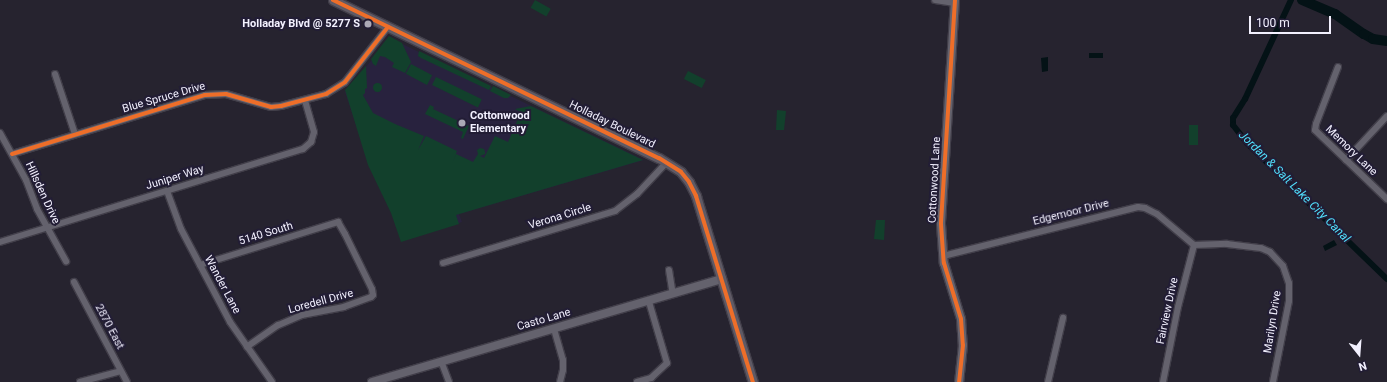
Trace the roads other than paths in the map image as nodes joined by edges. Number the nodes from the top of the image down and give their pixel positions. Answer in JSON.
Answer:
{"nodes":[{"id":1,"x":333,"y":0,"type":"edge"},
{"id":2,"x":935,"y":0,"type":"edge"},
{"id":3,"x":955,"y":2,"type":"edge"},
{"id":4,"x":388,"y":27,"type":"junction"},
{"id":5,"x":1338,"y":67,"type":"dead end"},
{"id":6,"x":55,"y":74,"type":"dead end"},
{"id":7,"x":305,"y":100,"type":"junction"},
{"id":8,"x":1387,"y":116,"type":"edge"},
{"id":9,"x":0,"y":132,"type":"edge"},
{"id":10,"x":75,"y":134,"type":"junction"},
{"id":11,"x":12,"y":154,"type":"junction"},
{"id":12,"x":1346,"y":160,"type":"junction"},
{"id":13,"x":667,"y":162,"type":"junction"},
{"id":14,"x":167,"y":191,"type":"junction"},
{"id":15,"x":1387,"y":199,"type":"edge"},
{"id":16,"x":338,"y":222,"type":"joint"},
{"id":17,"x":47,"y":228,"type":"junction"},
{"id":18,"x":0,"y":242,"type":"edge"},
{"id":19,"x":1194,"y":244,"type":"junction"},
{"id":20,"x":942,"y":256,"type":"junction"},
{"id":21,"x":66,"y":261,"type":"dead end"},
{"id":22,"x":443,"y":264,"type":"dead end"},
{"id":23,"x":200,"y":265,"type":"junction"},
{"id":24,"x":669,"y":270,"type":"dead end"},
{"id":25,"x":722,"y":279,"type":"junction"},
{"id":26,"x":74,"y":282,"type":"dead end"},
{"id":27,"x":673,"y":294,"type":"junction"},
{"id":28,"x":650,"y":302,"type":"junction"},
{"id":29,"x":1063,"y":318,"type":"dead end"},
{"id":30,"x":554,"y":329,"type":"junction"},
{"id":31,"x":247,"y":347,"type":"junction"},
{"id":32,"x":441,"y":361,"type":"junction"},
{"id":33,"x":121,"y":371,"type":"junction"},
{"id":34,"x":80,"y":382,"type":"edge"},
{"id":35,"x":127,"y":382,"type":"edge"},
{"id":36,"x":272,"y":382,"type":"edge"},
{"id":37,"x":372,"y":382,"type":"edge"},
{"id":38,"x":449,"y":382,"type":"edge"},
{"id":39,"x":560,"y":382,"type":"edge"},
{"id":40,"x":637,"y":382,"type":"edge"},
{"id":41,"x":753,"y":382,"type":"edge"},
{"id":42,"x":959,"y":382,"type":"edge"},
{"id":43,"x":1048,"y":382,"type":"edge"},
{"id":44,"x":1163,"y":382,"type":"edge"},
{"id":45,"x":1273,"y":382,"type":"edge"}],
"edges":[{"from":1,"to":4,"type":"main road","name":"Holladay Boulevard"},
{"from":2,"to":3,"type":"street"},
{"from":3,"to":20,"type":"street","name":"Cottonwood Lane"},
{"from":4,"to":7,"type":"street","name":"Blue Spruce Drive"},
{"from":4,"to":13,"type":"main road","name":"Holladay Boulevard"},
{"from":5,"to":12,"type":"street","name":"Memory Lane"},
{"from":6,"to":10,"type":"street"},
{"from":7,"to":10,"type":"street","name":"Blue Spruce Drive"},
{"from":7,"to":14,"type":"street","name":"Juniper Way"},
{"from":8,"to":12,"type":"street"},
{"from":9,"to":11,"type":"street","name":"Hillsden Drive"},
{"from":10,"to":11,"type":"street","name":"Blue Spruce Drive"},
{"from":11,"to":17,"type":"street","name":"Hillsden Drive"},
{"from":12,"to":15,"type":"street","name":"Memory Lane"},
{"from":13,"to":22,"type":"street","name":"Verona Circle"},
{"from":13,"to":25,"type":"main road","name":"Holladay Boulevard"},
{"from":14,"to":17,"type":"street","name":"Juniper Way"},
{"from":14,"to":23,"type":"street","name":"Wander Lane"},
{"from":16,"to":23,"type":"street","name":"5140 South"},
{"from":16,"to":31,"type":"street","name":"Loredell Drive"},
{"from":17,"to":18,"type":"street","name":"Juniper Way"},
{"from":17,"to":21,"type":"street","name":"Hillsden Drive"},
{"from":19,"to":20,"type":"street","name":"Edgemoor Drive"},
{"from":19,"to":44,"type":"street","name":"Fairview Drive"},
{"from":19,"to":45,"type":"street","name":"Marilyn Drive"},
{"from":20,"to":42,"type":"street","name":"Cottonwood Lane"},
{"from":23,"to":31,"type":"street","name":"Wander Lane"},
{"from":24,"to":27,"type":"street"},
{"from":25,"to":27,"type":"street","name":"Casto Lane"},
{"from":25,"to":41,"type":"main road","name":"Holladay Boulevard"},
{"from":26,"to":33,"type":"street","name":"2870 East"},
{"from":27,"to":28,"type":"street","name":"Casto Lane"},
{"from":28,"to":30,"type":"street","name":"Casto Lane"},
{"from":28,"to":40,"type":"street"},
{"from":29,"to":43,"type":"street"},
{"from":30,"to":32,"type":"street","name":"Casto Lane"},
{"from":30,"to":39,"type":"street"},
{"from":31,"to":36,"type":"street","name":"Wander Lane"},
{"from":32,"to":37,"type":"street","name":"Casto Lane"},
{"from":32,"to":38,"type":"street"},
{"from":33,"to":34,"type":"street"},
{"from":33,"to":35,"type":"street","name":"2870 East"}]}
